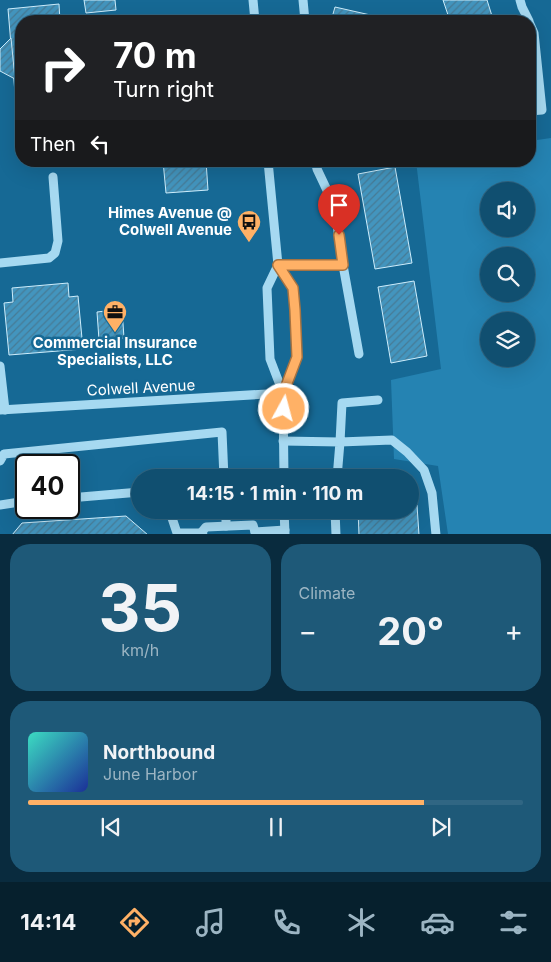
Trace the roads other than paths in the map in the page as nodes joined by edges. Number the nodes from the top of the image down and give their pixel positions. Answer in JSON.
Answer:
{"nodes":[{"id":1,"x":253,"y":0,"type":"edge"},
{"id":2,"x":303,"y":0,"type":"edge"},
{"id":3,"x":520,"y":0,"type":"edge"},
{"id":4,"x":254,"y":15,"type":"edge"},
{"id":5,"x":304,"y":15,"type":"edge"},
{"id":6,"x":526,"y":15,"type":"edge"},
{"id":7,"x":536,"y":52,"type":"edge"},
{"id":8,"x":536,"y":110,"type":"edge"},
{"id":9,"x":269,"y":167,"type":"edge"},
{"id":10,"x":316,"y":167,"type":"edge"},
{"id":11,"x":53,"y":177,"type":"dead end"},
{"id":12,"x":0,"y":263,"type":"edge"},
{"id":13,"x":278,"y":265,"type":"junction"},
{"id":14,"x":343,"y":265,"type":"junction"},
{"id":15,"x":359,"y":354,"type":"dead end"},
{"id":16,"x":0,"y":366,"type":"edge"},
{"id":17,"x":283,"y":394,"type":"junction"},
{"id":18,"x":378,"y":400,"type":"dead end"},
{"id":19,"x":3,"y":410,"type":"edge"},
{"id":20,"x":284,"y":441,"type":"junction"},
{"id":21,"x":340,"y":442,"type":"junction"},
{"id":22,"x":0,"y":461,"type":"edge"},
{"id":23,"x":224,"y":469,"type":"edge"},
{"id":24,"x":284,"y":469,"type":"edge"},
{"id":25,"x":338,"y":469,"type":"edge"},
{"id":26,"x":131,"y":493,"type":"edge"},
{"id":27,"x":80,"y":497,"type":"edge"},
{"id":28,"x":15,"y":503,"type":"edge"},
{"id":29,"x":0,"y":505,"type":"edge"},
{"id":30,"x":172,"y":519,"type":"edge"},
{"id":31,"x":226,"y":519,"type":"edge"},
{"id":32,"x":284,"y":519,"type":"edge"},
{"id":33,"x":335,"y":519,"type":"edge"},
{"id":34,"x":226,"y":526,"type":"junction"},
{"id":35,"x":285,"y":532,"type":"edge"},
{"id":36,"x":254,"y":533,"type":"edge"},
{"id":37,"x":202,"y":534,"type":"edge"},
{"id":38,"x":336,"y":534,"type":"edge"},
{"id":39,"x":436,"y":534,"type":"edge"}],
"edges":[{"from":1,"to":4,"type":"street"},
{"from":2,"to":5,"type":"street"},
{"from":3,"to":6,"type":"street"},
{"from":7,"to":8,"type":"street"},
{"from":9,"to":13,"type":"street"},
{"from":10,"to":14,"type":"street"},
{"from":11,"to":12,"type":"street"},
{"from":13,"to":14,"type":"street"},
{"from":13,"to":17,"type":"street"},
{"from":13,"to":17,"type":"street"},
{"from":14,"to":15,"type":"street"},
{"from":16,"to":19,"type":"street"},
{"from":17,"to":19,"type":"street","name":"Colwell Avenue"},
{"from":17,"to":20,"type":"street"},
{"from":18,"to":21,"type":"street"},
{"from":20,"to":21,"type":"street"},
{"from":20,"to":24,"type":"street"},
{"from":21,"to":25,"type":"street"},
{"from":21,"to":39,"type":"street"},
{"from":22,"to":23,"type":"street"},
{"from":26,"to":27,"type":"street"},
{"from":28,"to":29,"type":"street"},
{"from":30,"to":37,"type":"street"},
{"from":31,"to":34,"type":"street"},
{"from":32,"to":35,"type":"street"},
{"from":33,"to":38,"type":"street"},
{"from":34,"to":36,"type":"street"},
{"from":34,"to":37,"type":"street"},
{"from":35,"to":36,"type":"street"}]}
